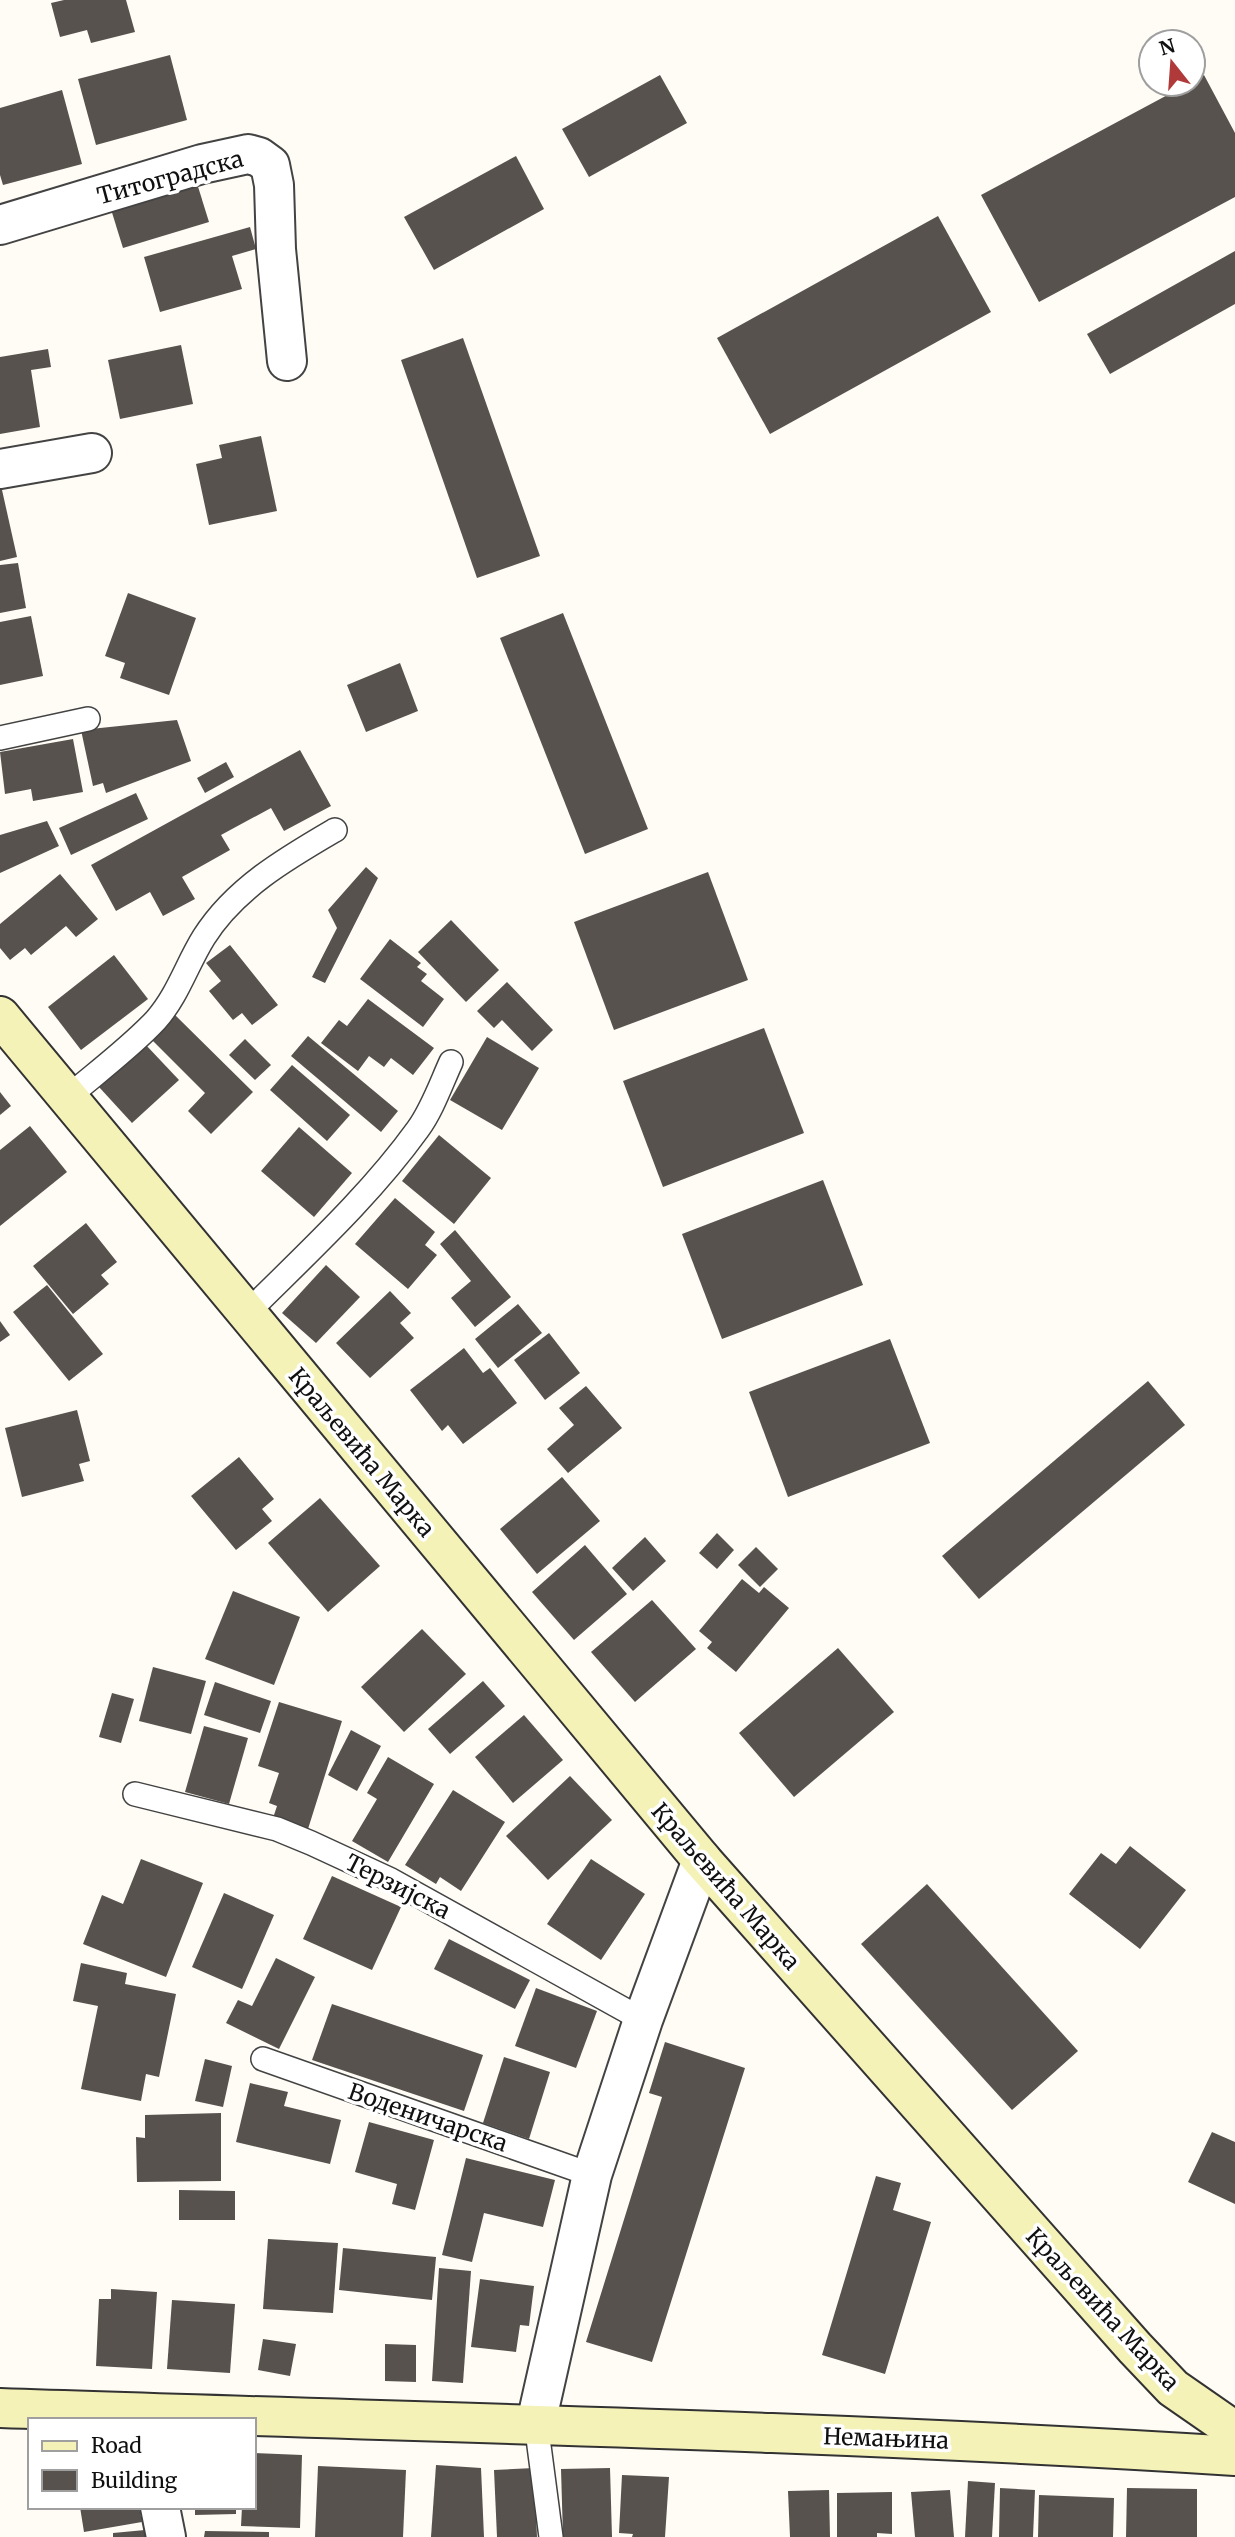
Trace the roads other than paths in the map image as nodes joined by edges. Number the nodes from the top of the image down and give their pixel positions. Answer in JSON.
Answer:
{"nodes":[{"id":1,"x":0,"y":225,"type":"edge"},
{"id":2,"x":287,"y":361,"type":"dead end"},
{"id":3,"x":92,"y":453,"type":"dead end"},
{"id":4,"x":0,"y":469,"type":"edge"},
{"id":5,"x":88,"y":719,"type":"dead end"},
{"id":6,"x":0,"y":738,"type":"edge"},
{"id":7,"x":335,"y":830,"type":"dead end"},
{"id":8,"x":0,"y":1016,"type":"edge"},
{"id":9,"x":451,"y":1062,"type":"dead end"},
{"id":10,"x":68,"y":1097,"type":"junction"},
{"id":11,"x":247,"y":1313,"type":"junction"},
{"id":12,"x":135,"y":1794,"type":"dead end"},
{"id":13,"x":702,"y":1860,"type":"junction"},
{"id":14,"x":643,"y":2020,"type":"junction"},
{"id":15,"x":263,"y":2059,"type":"dead end"},
{"id":16,"x":593,"y":2175,"type":"junction"},
{"id":17,"x":0,"y":2408,"type":"edge"},
{"id":18,"x":153,"y":2416,"type":"edge"},
{"id":19,"x":536,"y":2423,"type":"junction"},
{"id":20,"x":1235,"y":2431,"type":"edge"},
{"id":21,"x":1235,"y":2456,"type":"edge"},
{"id":22,"x":160,"y":2509,"type":"edge"},
{"id":23,"x":166,"y":2537,"type":"edge"},
{"id":24,"x":551,"y":2537,"type":"edge"}],
"edges":[{"from":1,"to":2,"type":"street","name":"Титоградска"},
{"from":3,"to":4,"type":"street"},
{"from":5,"to":6,"type":"lane"},
{"from":7,"to":10,"type":"lane"},
{"from":8,"to":10,"type":"main road","name":"Краљевића Марка"},
{"from":9,"to":11,"type":"lane"},
{"from":10,"to":11,"type":"main road","name":"Краљевића Марка"},
{"from":11,"to":13,"type":"main road","name":"Краљевића Марка"},
{"from":12,"to":14,"type":"lane","name":"Терзијска"},
{"from":13,"to":14,"type":"street"},
{"from":13,"to":20,"type":"main road","name":"Краљевића Марка"},
{"from":14,"to":16,"type":"street"},
{"from":15,"to":16,"type":"lane","name":"Воденичарска"},
{"from":16,"to":19,"type":"street"},
{"from":17,"to":18,"type":"main road","name":"Немањина"},
{"from":18,"to":19,"type":"main road","name":"Немањина"},
{"from":19,"to":21,"type":"main road","name":"Немањина"},
{"from":19,"to":24,"type":"lane"},
{"from":22,"to":23,"type":"street"}]}
